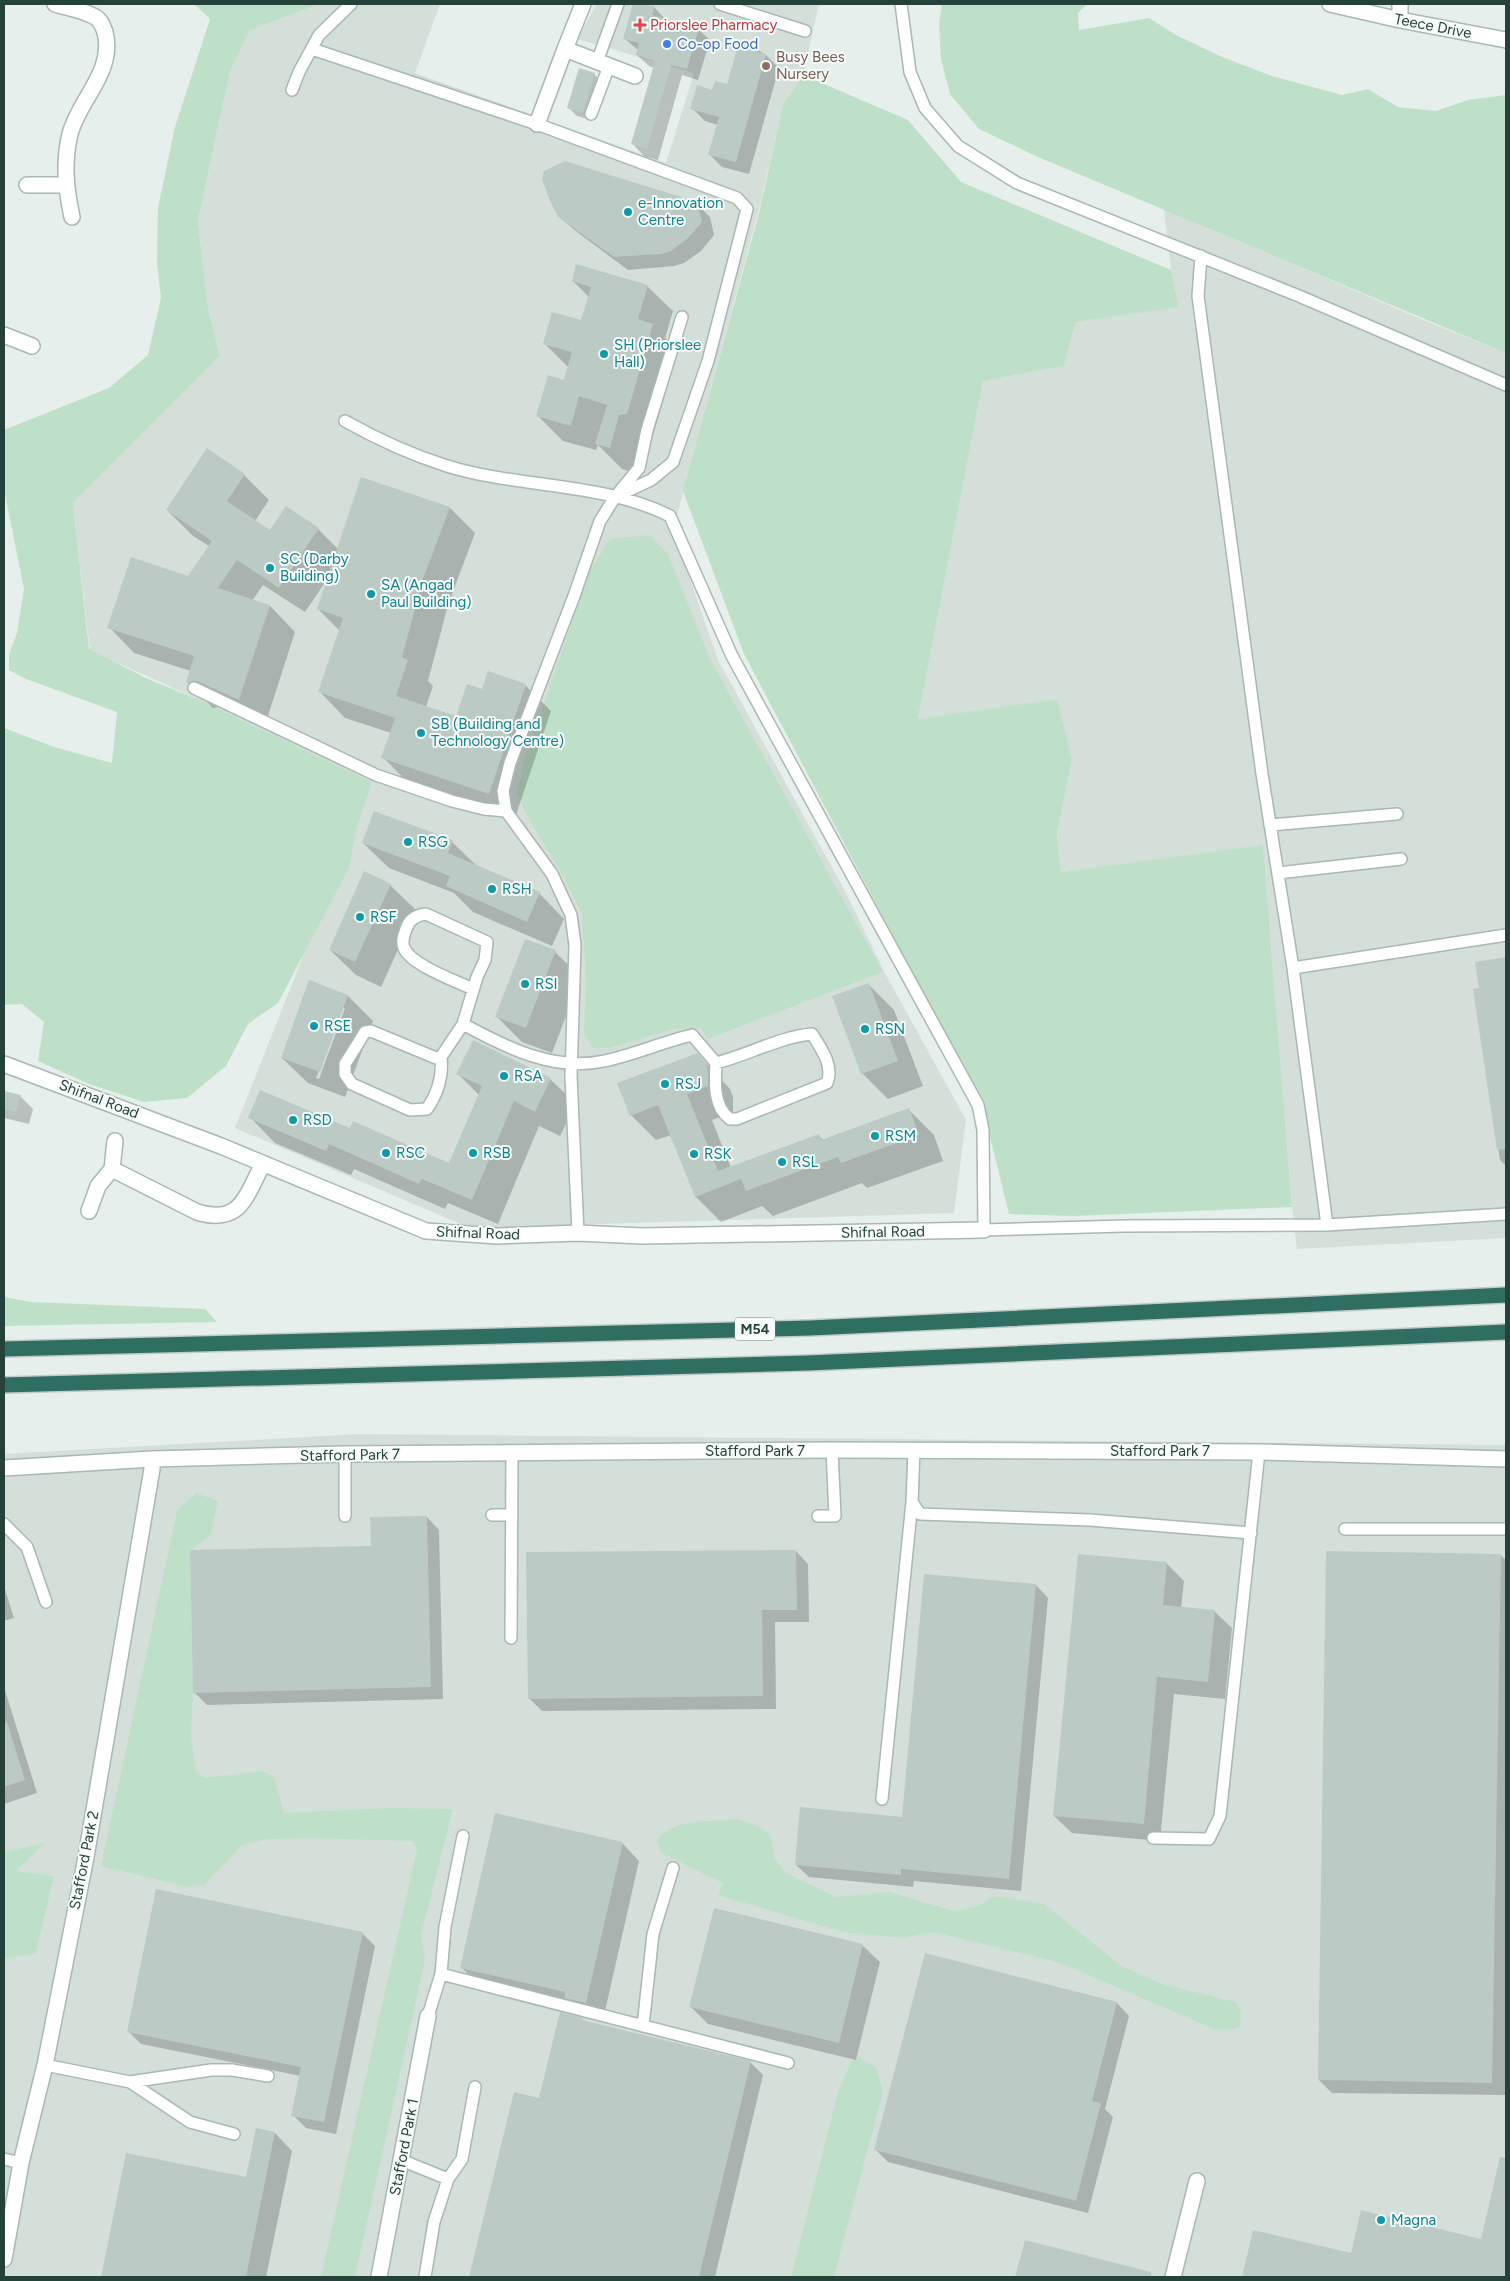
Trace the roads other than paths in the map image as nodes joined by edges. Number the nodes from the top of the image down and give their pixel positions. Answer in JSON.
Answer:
{"nodes":[{"id":1,"x":55,"y":4,"type":"edge"},
{"id":2,"x":351,"y":4,"type":"edge"},
{"id":3,"x":583,"y":4,"type":"edge"},
{"id":4,"x":618,"y":4,"type":"edge"},
{"id":5,"x":720,"y":4,"type":"edge"},
{"id":6,"x":901,"y":4,"type":"edge"},
{"id":7,"x":1330,"y":4,"type":"edge"},
{"id":8,"x":1400,"y":4,"type":"edge"},
{"id":9,"x":1400,"y":20,"type":"junction"},
{"id":10,"x":804,"y":31,"type":"dead end"},
{"id":11,"x":1506,"y":40,"type":"edge"},
{"id":12,"x":312,"y":49,"type":"junction"},
{"id":13,"x":565,"y":49,"type":"junction"},
{"id":14,"x":603,"y":64,"type":"junction"},
{"id":15,"x":636,"y":76,"type":"dead end"},
{"id":16,"x":292,"y":90,"type":"dead end"},
{"id":17,"x":591,"y":114,"type":"dead end"},
{"id":18,"x":537,"y":124,"type":"junction"},
{"id":19,"x":27,"y":185,"type":"dead end"},
{"id":20,"x":65,"y":185,"type":"junction"},
{"id":21,"x":72,"y":217,"type":"dead end"},
{"id":22,"x":1201,"y":256,"type":"junction"},
{"id":23,"x":682,"y":317,"type":"dead end"},
{"id":24,"x":4,"y":335,"type":"edge"},
{"id":25,"x":32,"y":346,"type":"dead end"},
{"id":26,"x":1506,"y":385,"type":"edge"},
{"id":27,"x":345,"y":421,"type":"dead end"},
{"id":28,"x":615,"y":497,"type":"junction"},
{"id":29,"x":194,"y":688,"type":"dead end"},
{"id":30,"x":506,"y":811,"type":"junction"},
{"id":31,"x":1397,"y":814,"type":"dead end"},
{"id":32,"x":1270,"y":825,"type":"junction"},
{"id":33,"x":1401,"y":859,"type":"dead end"},
{"id":34,"x":1278,"y":873,"type":"junction"},
{"id":35,"x":1506,"y":935,"type":"edge"},
{"id":36,"x":1293,"y":968,"type":"junction"},
{"id":37,"x":473,"y":989,"type":"junction"},
{"id":38,"x":463,"y":1024,"type":"junction"},
{"id":39,"x":441,"y":1057,"type":"junction"},
{"id":40,"x":572,"y":1062,"type":"junction"},
{"id":41,"x":716,"y":1063,"type":"junction"},
{"id":42,"x":4,"y":1064,"type":"edge"},
{"id":43,"x":115,"y":1141,"type":"dead end"},
{"id":44,"x":263,"y":1164,"type":"junction"},
{"id":45,"x":112,"y":1169,"type":"junction"},
{"id":46,"x":89,"y":1211,"type":"dead end"},
{"id":47,"x":1506,"y":1214,"type":"edge"},
{"id":48,"x":1327,"y":1225,"type":"junction"},
{"id":49,"x":984,"y":1230,"type":"junction"},
{"id":50,"x":578,"y":1233,"type":"junction"},
{"id":51,"x":1506,"y":1295,"type":"edge"},
{"id":52,"x":1506,"y":1332,"type":"edge"},
{"id":53,"x":4,"y":1350,"type":"edge"},
{"id":54,"x":4,"y":1385,"type":"edge"},
{"id":55,"x":832,"y":1450,"type":"junction"},
{"id":56,"x":914,"y":1450,"type":"junction"},
{"id":57,"x":1259,"y":1452,"type":"junction"},
{"id":58,"x":512,"y":1453,"type":"junction"},
{"id":59,"x":345,"y":1454,"type":"junction"},
{"id":60,"x":152,"y":1459,"type":"junction"},
{"id":61,"x":1506,"y":1459,"type":"edge"},
{"id":62,"x":4,"y":1468,"type":"edge"},
{"id":63,"x":912,"y":1502,"type":"junction"},
{"id":64,"x":492,"y":1515,"type":"dead end"},
{"id":65,"x":512,"y":1515,"type":"junction"},
{"id":66,"x":345,"y":1516,"type":"dead end"},
{"id":67,"x":818,"y":1516,"type":"dead end"},
{"id":68,"x":4,"y":1524,"type":"edge"},
{"id":69,"x":1344,"y":1529,"type":"dead end"},
{"id":70,"x":1506,"y":1530,"type":"edge"},
{"id":71,"x":1251,"y":1533,"type":"junction"},
{"id":72,"x":46,"y":1602,"type":"dead end"},
{"id":73,"x":511,"y":1638,"type":"dead end"},
{"id":74,"x":882,"y":1799,"type":"dead end"},
{"id":75,"x":463,"y":1836,"type":"dead end"},
{"id":76,"x":1153,"y":1838,"type":"dead end"},
{"id":77,"x":673,"y":1868,"type":"dead end"},
{"id":78,"x":441,"y":1974,"type":"junction"},
{"id":79,"x":428,"y":2016,"type":"joint"},
{"id":80,"x":643,"y":2026,"type":"junction"},
{"id":81,"x":788,"y":2063,"type":"dead end"},
{"id":82,"x":45,"y":2065,"type":"junction"},
{"id":83,"x":268,"y":2076,"type":"dead end"},
{"id":84,"x":130,"y":2082,"type":"junction"},
{"id":85,"x":475,"y":2087,"type":"dead end"},
{"id":86,"x":234,"y":2134,"type":"dead end"},
{"id":87,"x":4,"y":2159,"type":"edge"},
{"id":88,"x":401,"y":2160,"type":"junction"},
{"id":89,"x":21,"y":2163,"type":"junction"},
{"id":90,"x":448,"y":2179,"type":"junction"},
{"id":91,"x":1196,"y":2181,"type":"dead end"},
{"id":92,"x":4,"y":2259,"type":"edge"},
{"id":93,"x":379,"y":2277,"type":"edge"},
{"id":94,"x":425,"y":2277,"type":"edge"},
{"id":95,"x":1173,"y":2277,"type":"edge"}],
"edges":[{"from":1,"to":20,"type":"street"},
{"from":2,"to":12,"type":"lane"},
{"from":3,"to":13,"type":"street"},
{"from":4,"to":14,"type":"lane"},
{"from":5,"to":10,"type":"lane"},
{"from":6,"to":22,"type":"lane"},
{"from":7,"to":9,"type":"street","name":"Teece Drive"},
{"from":8,"to":9,"type":"street"},
{"from":9,"to":11,"type":"street","name":"Teece Drive"},
{"from":12,"to":16,"type":"lane"},
{"from":12,"to":18,"type":"lane"},
{"from":13,"to":14,"type":"street"},
{"from":13,"to":18,"type":"street"},
{"from":14,"to":15,"type":"street"},
{"from":14,"to":17,"type":"lane"},
{"from":18,"to":28,"type":"lane"},
{"from":19,"to":20,"type":"street"},
{"from":20,"to":21,"type":"street"},
{"from":22,"to":26,"type":"lane"},
{"from":22,"to":32,"type":"lane"},
{"from":23,"to":28,"type":"lane"},
{"from":24,"to":25,"type":"street"},
{"from":27,"to":28,"type":"lane"},
{"from":28,"to":30,"type":"lane"},
{"from":28,"to":49,"type":"lane"},
{"from":29,"to":30,"type":"lane"},
{"from":30,"to":40,"type":"lane"},
{"from":31,"to":32,"type":"lane"},
{"from":32,"to":34,"type":"lane"},
{"from":33,"to":34,"type":"lane"},
{"from":34,"to":36,"type":"lane"},
{"from":35,"to":36,"type":"lane"},
{"from":36,"to":48,"type":"lane"},
{"from":37,"to":37,"type":"lane"},
{"from":37,"to":38,"type":"lane"},
{"from":38,"to":39,"type":"lane"},
{"from":38,"to":40,"type":"lane"},
{"from":39,"to":39,"type":"lane"},
{"from":40,"to":41,"type":"lane"},
{"from":40,"to":50,"type":"lane"},
{"from":41,"to":41,"type":"lane"},
{"from":42,"to":44,"type":"street","name":"Shifnal Road"},
{"from":43,"to":45,"type":"street"},
{"from":44,"to":45,"type":"street"},
{"from":44,"to":50,"type":"street","name":"Shifnal Road"},
{"from":45,"to":46,"type":"street"},
{"from":47,"to":48,"type":"lane"},
{"from":48,"to":49,"type":"lane"},
{"from":49,"to":50,"type":"street","name":"Shifnal Road"},
{"from":51,"to":53,"type":"highway","number":"M54"},
{"from":52,"to":54,"type":"highway"},
{"from":55,"to":56,"type":"street","name":"Stafford Park 7"},
{"from":55,"to":58,"type":"street","name":"Stafford Park 7"},
{"from":55,"to":67,"type":"lane"},
{"from":56,"to":57,"type":"street","name":"Stafford Park 7"},
{"from":56,"to":63,"type":"lane"},
{"from":57,"to":61,"type":"street","name":"Stafford Park 7"},
{"from":57,"to":71,"type":"lane"},
{"from":58,"to":59,"type":"street","name":"Stafford Park 7"},
{"from":58,"to":65,"type":"lane"},
{"from":59,"to":60,"type":"street","name":"Stafford Park 7"},
{"from":59,"to":66,"type":"lane"},
{"from":60,"to":62,"type":"street","name":"Stafford Park 7"},
{"from":60,"to":82,"type":"street","name":"Stafford Park 2"},
{"from":63,"to":71,"type":"lane"},
{"from":63,"to":74,"type":"lane"},
{"from":64,"to":65,"type":"lane"},
{"from":65,"to":73,"type":"lane"},
{"from":68,"to":72,"type":"lane"},
{"from":69,"to":70,"type":"lane"},
{"from":71,"to":76,"type":"lane"},
{"from":75,"to":78,"type":"lane"},
{"from":77,"to":80,"type":"lane"},
{"from":78,"to":79,"type":"lane"},
{"from":78,"to":80,"type":"lane"},
{"from":79,"to":88,"type":"street","name":"Stafford Park 1"},
{"from":80,"to":81,"type":"lane"},
{"from":82,"to":84,"type":"lane"},
{"from":82,"to":89,"type":"street","name":"Stafford Park 2"},
{"from":83,"to":84,"type":"lane"},
{"from":84,"to":86,"type":"lane"},
{"from":85,"to":90,"type":"lane"},
{"from":87,"to":89,"type":"lane"},
{"from":88,"to":90,"type":"lane"},
{"from":88,"to":93,"type":"street","name":"Stafford Park 1"},
{"from":89,"to":92,"type":"street","name":"Stafford Park 2"},
{"from":90,"to":94,"type":"lane"},
{"from":91,"to":95,"type":"street"}]}
